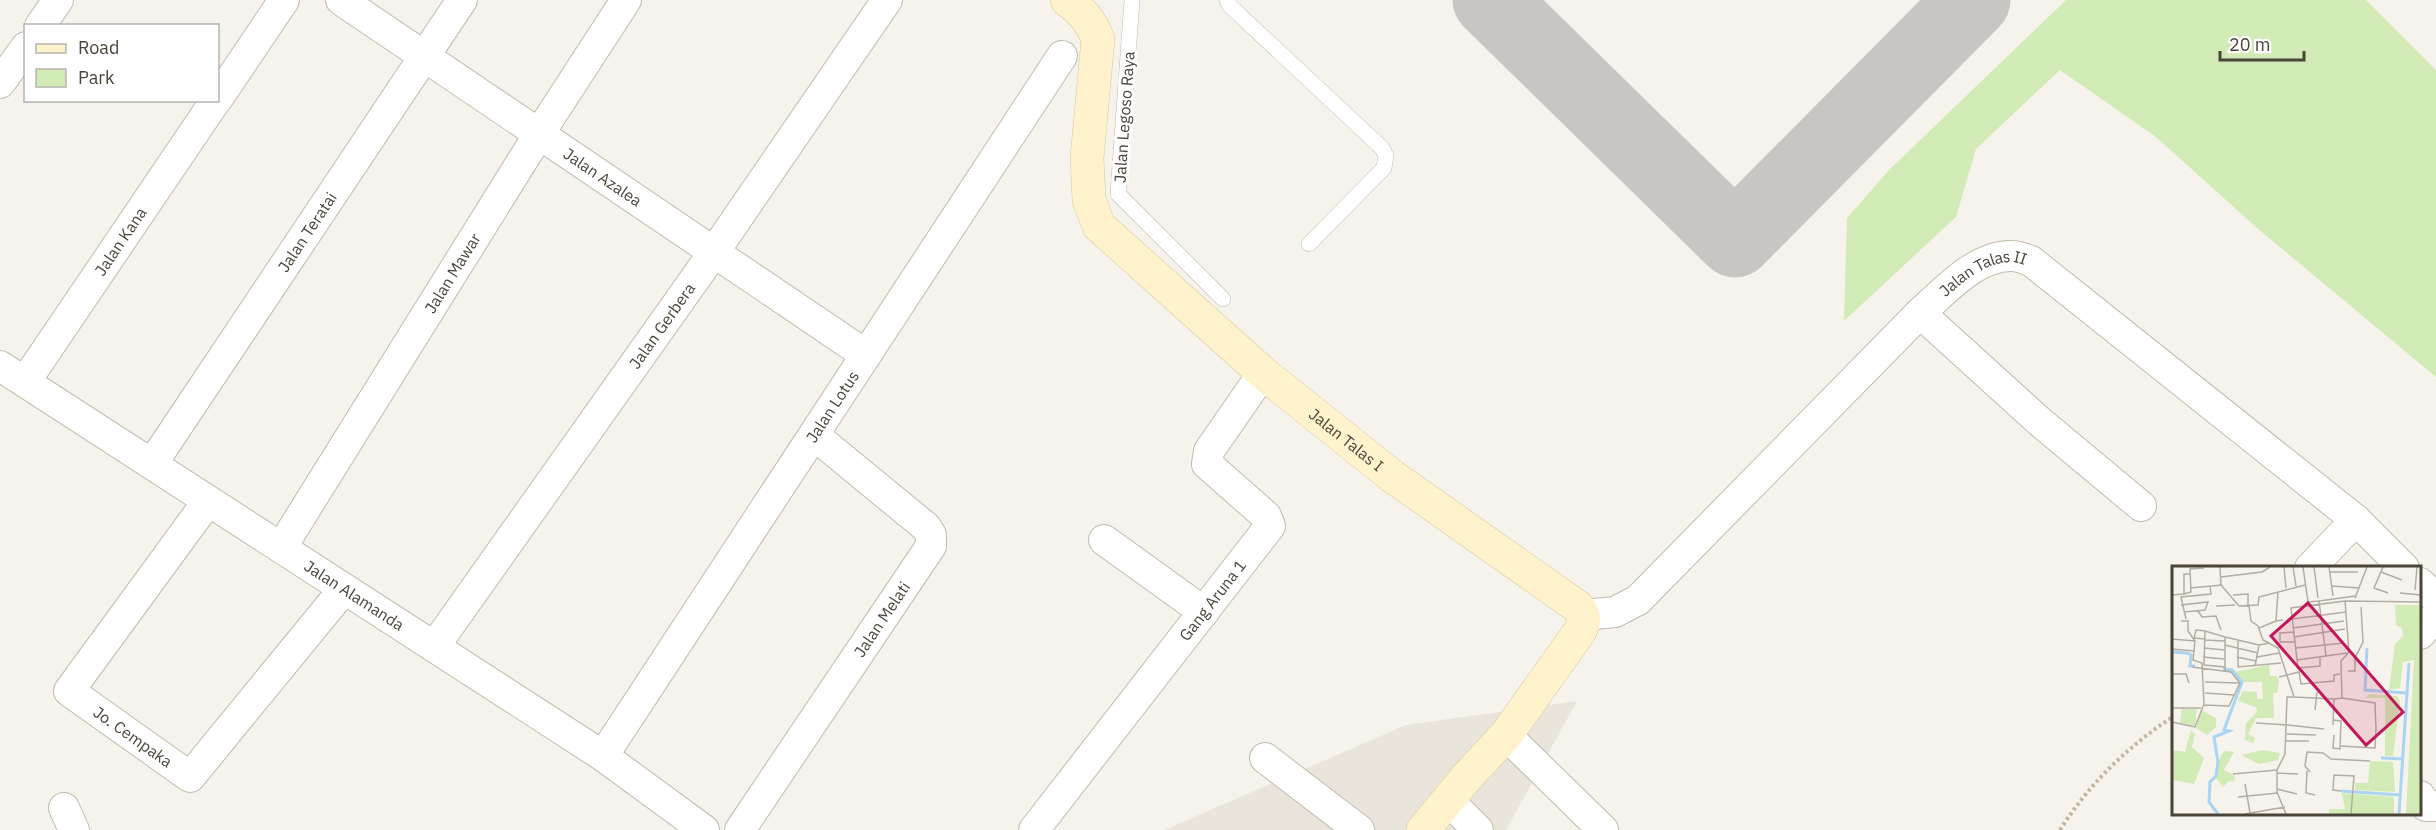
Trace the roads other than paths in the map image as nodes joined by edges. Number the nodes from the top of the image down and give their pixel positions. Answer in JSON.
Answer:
{"nodes":[{"id":1,"x":58,"y":0,"type":"edge"},
{"id":2,"x":284,"y":0,"type":"edge"},
{"id":3,"x":341,"y":0,"type":"edge"},
{"id":4,"x":462,"y":0,"type":"edge"},
{"id":5,"x":626,"y":0,"type":"edge"},
{"id":6,"x":886,"y":0,"type":"edge"},
{"id":7,"x":1067,"y":0,"type":"edge"},
{"id":8,"x":1132,"y":0,"type":"edge"},
{"id":9,"x":1227,"y":0,"type":"edge"},
{"id":10,"x":41,"y":24,"type":"edge"},
{"id":11,"x":24,"y":50,"type":"edge"},
{"id":12,"x":1062,"y":56,"type":"dead end"},
{"id":13,"x":424,"y":57,"type":"junction"},
{"id":14,"x":0,"y":83,"type":"edge"},
{"id":15,"x":219,"y":96,"type":"edge"},
{"id":16,"x":215,"y":102,"type":"edge"},
{"id":17,"x":539,"y":134,"type":"junction"},
{"id":18,"x":1310,"y":244,"type":"dead end"},
{"id":19,"x":714,"y":252,"type":"junction"},
{"id":20,"x":1223,"y":299,"type":"dead end"},
{"id":21,"x":1920,"y":313,"type":"junction"},
{"id":22,"x":866,"y":355,"type":"junction"},
{"id":23,"x":0,"y":366,"type":"edge"},
{"id":24,"x":1263,"y":373,"type":"junction"},
{"id":25,"x":25,"y":382,"type":"junction"},
{"id":26,"x":814,"y":435,"type":"junction"},
{"id":27,"x":152,"y":464,"type":"junction"},
{"id":28,"x":208,"y":501,"type":"junction"},
{"id":29,"x":2141,"y":506,"type":"dead end"},
{"id":30,"x":2356,"y":520,"type":"junction"},
{"id":31,"x":1104,"y":540,"type":"dead end"},
{"id":32,"x":281,"y":548,"type":"junction"},
{"id":33,"x":2311,"y":566,"type":"edge"},
{"id":34,"x":2403,"y":566,"type":"edge"},
{"id":35,"x":2421,"y":584,"type":"edge"},
{"id":36,"x":344,"y":589,"type":"junction"},
{"id":37,"x":2436,"y":599,"type":"edge"},
{"id":38,"x":1204,"y":612,"type":"junction"},
{"id":39,"x":1584,"y":615,"type":"junction"},
{"id":40,"x":2436,"y":616,"type":"edge"},
{"id":41,"x":2421,"y":633,"type":"edge"},
{"id":42,"x":434,"y":647,"type":"junction"},
{"id":43,"x":1506,"y":735,"type":"junction"},
{"id":44,"x":603,"y":756,"type":"junction"},
{"id":45,"x":1265,"y":758,"type":"dead end"},
{"id":46,"x":2421,"y":798,"type":"edge"},
{"id":47,"x":1448,"y":800,"type":"junction"},
{"id":48,"x":2436,"y":806,"type":"edge"},
{"id":49,"x":704,"y":830,"type":"edge"},
{"id":50,"x":740,"y":830,"type":"edge"},
{"id":51,"x":1034,"y":830,"type":"edge"},
{"id":52,"x":1359,"y":830,"type":"edge"},
{"id":53,"x":1423,"y":830,"type":"edge"},
{"id":54,"x":1478,"y":830,"type":"edge"},
{"id":55,"x":1603,"y":830,"type":"edge"}],
"edges":[{"from":1,"to":10,"type":"street"},
{"from":2,"to":15,"type":"street","name":"Jalan Kana"},
{"from":3,"to":13,"type":"street","name":"Jalan Azalea"},
{"from":4,"to":13,"type":"street","name":"Jalan Teratai"},
{"from":5,"to":17,"type":"street","name":"Jalan Mawar"},
{"from":6,"to":19,"type":"street","name":"Jalan Gerbera"},
{"from":7,"to":24,"type":"street","name":"Jalan Talas I"},
{"from":8,"to":20,"type":"lane","name":"Jalan Legoso Raya"},
{"from":9,"to":18,"type":"lane"},
{"from":11,"to":14,"type":"street"},
{"from":12,"to":22,"type":"street","name":"Jalan Lotus"},
{"from":13,"to":17,"type":"street","name":"Jalan Azalea"},
{"from":13,"to":27,"type":"street","name":"Jalan Teratai"},
{"from":16,"to":25,"type":"street","name":"Jalan Kana"},
{"from":17,"to":19,"type":"street","name":"Jalan Azalea"},
{"from":17,"to":32,"type":"street","name":"Jalan Mawar"},
{"from":19,"to":22,"type":"street","name":"Jalan Azalea"},
{"from":19,"to":42,"type":"street","name":"Jalan Gerbera"},
{"from":21,"to":29,"type":"street"},
{"from":21,"to":30,"type":"street","name":"Jalan Talas II"},
{"from":21,"to":39,"type":"street","name":"Jalan Talas II"},
{"from":22,"to":26,"type":"street","name":"Jalan Lotus"},
{"from":23,"to":25,"type":"street","name":"Jalan Alamanda"},
{"from":24,"to":38,"type":"street","name":"Gang Aruna 1"},
{"from":24,"to":39,"type":"street","name":"Jalan Talas I"},
{"from":25,"to":27,"type":"street","name":"Jalan Alamanda"},
{"from":26,"to":44,"type":"street","name":"Jalan Lotus"},
{"from":26,"to":50,"type":"street","name":"Jalan Melati"},
{"from":27,"to":28,"type":"street","name":"Jalan Alamanda"},
{"from":28,"to":32,"type":"street","name":"Jalan Alamanda"},
{"from":28,"to":36,"type":"street","name":"Jo. Cempaka"},
{"from":30,"to":33,"type":"street"},
{"from":30,"to":34,"type":"street","name":"Jalan Talas II"},
{"from":31,"to":38,"type":"street"},
{"from":32,"to":36,"type":"street","name":"Jalan Alamanda"},
{"from":35,"to":37,"type":"street"},
{"from":36,"to":42,"type":"street","name":"Jalan Alamanda"},
{"from":38,"to":51,"type":"street","name":"Gang Aruna 1"},
{"from":39,"to":43,"type":"street"},
{"from":40,"to":41,"type":"street"},
{"from":42,"to":44,"type":"street","name":"Jalan Alamanda"},
{"from":43,"to":47,"type":"street"},
{"from":43,"to":55,"type":"street"},
{"from":44,"to":49,"type":"street","name":"Jalan Alamanda"},
{"from":45,"to":52,"type":"street"},
{"from":46,"to":48,"type":"street"},
{"from":47,"to":53,"type":"street"},
{"from":47,"to":54,"type":"street"}]}
